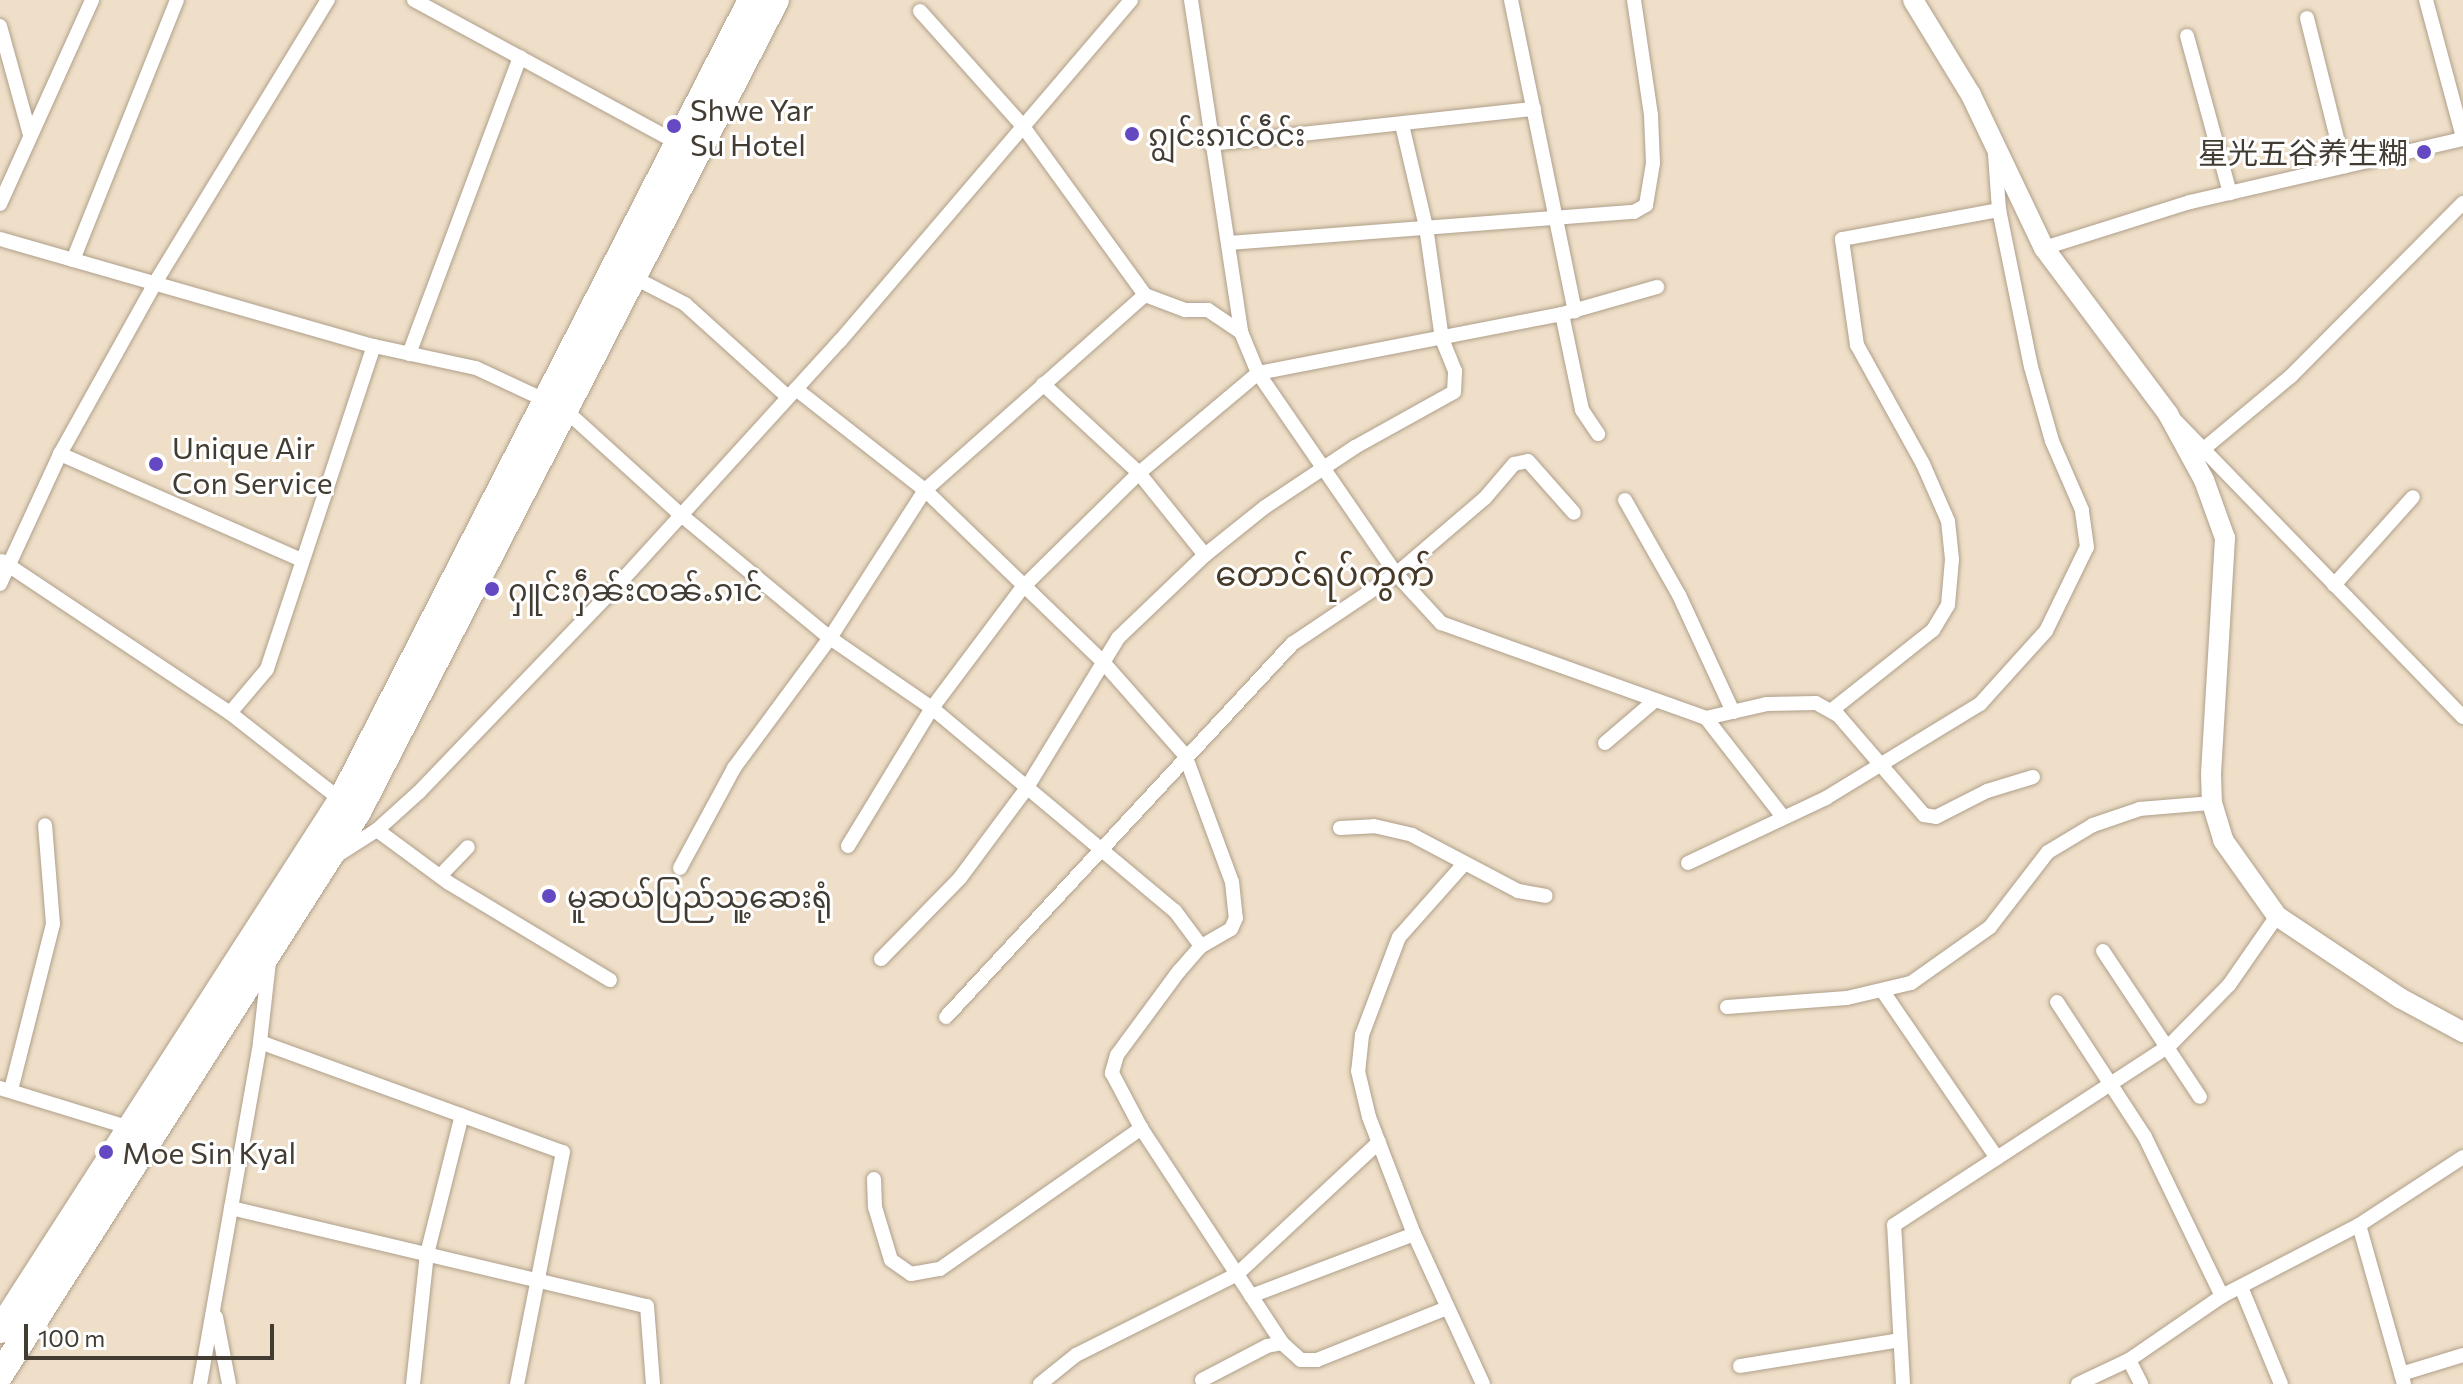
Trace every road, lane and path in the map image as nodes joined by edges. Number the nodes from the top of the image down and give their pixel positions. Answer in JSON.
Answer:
{"nodes":[{"id":1,"x":92,"y":0,"type":"edge"},
{"id":2,"x":177,"y":0,"type":"edge"},
{"id":3,"x":328,"y":0,"type":"edge"},
{"id":4,"x":414,"y":0,"type":"edge"},
{"id":5,"x":751,"y":0,"type":"edge"},
{"id":6,"x":776,"y":0,"type":"edge"},
{"id":7,"x":1131,"y":0,"type":"edge"},
{"id":8,"x":1191,"y":0,"type":"edge"},
{"id":9,"x":1511,"y":0,"type":"edge"},
{"id":10,"x":1634,"y":0,"type":"edge"},
{"id":11,"x":1913,"y":0,"type":"edge"},
{"id":12,"x":2426,"y":0,"type":"edge"},
{"id":13,"x":920,"y":11,"type":"dead end"},
{"id":14,"x":2307,"y":18,"type":"dead end"},
{"id":15,"x":0,"y":26,"type":"edge"},
{"id":16,"x":0,"y":34,"type":"edge"},
{"id":17,"x":2187,"y":36,"type":"dead end"},
{"id":18,"x":520,"y":57,"type":"junction"},
{"id":19,"x":1534,"y":109,"type":"junction"},
{"id":20,"x":1022,"y":125,"type":"junction"},
{"id":21,"x":1402,"y":125,"type":"junction"},
{"id":22,"x":30,"y":135,"type":"junction"},
{"id":23,"x":2463,"y":138,"type":"edge"},
{"id":24,"x":1994,"y":143,"type":"junction"},
{"id":25,"x":1210,"y":144,"type":"junction"},
{"id":26,"x":685,"y":147,"type":"junction"},
{"id":27,"x":2344,"y":166,"type":"junction"},
{"id":28,"x":4,"y":186,"type":"edge"},
{"id":29,"x":2230,"y":193,"type":"junction"},
{"id":30,"x":2463,"y":203,"type":"edge"},
{"id":31,"x":0,"y":204,"type":"edge"},
{"id":32,"x":1999,"y":210,"type":"junction"},
{"id":33,"x":1557,"y":219,"type":"junction"},
{"id":34,"x":1426,"y":227,"type":"junction"},
{"id":35,"x":0,"y":239,"type":"edge"},
{"id":36,"x":1229,"y":243,"type":"junction"},
{"id":37,"x":2044,"y":248,"type":"junction"},
{"id":38,"x":73,"y":260,"type":"junction"},
{"id":39,"x":633,"y":277,"type":"junction"},
{"id":40,"x":155,"y":283,"type":"junction"},
{"id":41,"x":1657,"y":287,"type":"dead end"},
{"id":42,"x":1145,"y":295,"type":"junction"},
{"id":43,"x":1568,"y":313,"type":"junction"},
{"id":44,"x":1241,"y":332,"type":"junction"},
{"id":45,"x":1442,"y":339,"type":"junction"},
{"id":46,"x":374,"y":346,"type":"junction"},
{"id":47,"x":409,"y":354,"type":"junction"},
{"id":48,"x":1258,"y":373,"type":"junction"},
{"id":49,"x":1043,"y":384,"type":"junction"},
{"id":50,"x":792,"y":393,"type":"junction"},
{"id":51,"x":554,"y":403,"type":"junction"},
{"id":52,"x":2168,"y":414,"type":"junction"},
{"id":53,"x":1598,"y":434,"type":"dead end"},
{"id":54,"x":2206,"y":447,"type":"junction"},
{"id":55,"x":60,"y":454,"type":"junction"},
{"id":56,"x":1325,"y":469,"type":"junction"},
{"id":57,"x":1139,"y":473,"type":"junction"},
{"id":58,"x":925,"y":490,"type":"junction"},
{"id":59,"x":2413,"y":497,"type":"dead end"},
{"id":60,"x":1625,"y":500,"type":"dead end"},
{"id":61,"x":1574,"y":513,"type":"dead end"},
{"id":62,"x":680,"y":514,"type":"junction"},
{"id":63,"x":1205,"y":555,"type":"junction"},
{"id":64,"x":302,"y":560,"type":"junction"},
{"id":65,"x":4,"y":561,"type":"edge"},
{"id":66,"x":1396,"y":574,"type":"junction"},
{"id":67,"x":0,"y":584,"type":"edge"},
{"id":68,"x":2334,"y":585,"type":"junction"},
{"id":69,"x":1023,"y":587,"type":"junction"},
{"id":70,"x":830,"y":638,"type":"junction"},
{"id":71,"x":1103,"y":662,"type":"junction"},
{"id":72,"x":1653,"y":702,"type":"junction"},
{"id":73,"x":932,"y":708,"type":"junction"},
{"id":74,"x":1832,"y":710,"type":"junction"},
{"id":75,"x":1733,"y":712,"type":"junction"},
{"id":76,"x":230,"y":713,"type":"junction"},
{"id":77,"x":2463,"y":717,"type":"edge"},
{"id":78,"x":1706,"y":718,"type":"junction"},
{"id":79,"x":1605,"y":743,"type":"dead end"},
{"id":80,"x":1185,"y":755,"type":"junction"},
{"id":81,"x":1876,"y":765,"type":"junction"},
{"id":82,"x":2033,"y":777,"type":"dead end"},
{"id":83,"x":1026,"y":789,"type":"junction"},
{"id":84,"x":341,"y":800,"type":"junction"},
{"id":85,"x":2212,"y":803,"type":"junction"},
{"id":86,"x":1783,"y":817,"type":"junction"},
{"id":87,"x":45,"y":825,"type":"dead end"},
{"id":88,"x":1340,"y":828,"type":"dead end"},
{"id":89,"x":377,"y":830,"type":"junction"},
{"id":90,"x":848,"y":846,"type":"dead end"},
{"id":91,"x":468,"y":847,"type":"dead end"},
{"id":92,"x":1103,"y":852,"type":"junction"},
{"id":93,"x":1688,"y":863,"type":"dead end"},
{"id":94,"x":1463,"y":865,"type":"junction"},
{"id":95,"x":309,"y":867,"type":"junction"},
{"id":96,"x":680,"y":868,"type":"dead end"},
{"id":97,"x":440,"y":876,"type":"junction"},
{"id":98,"x":1546,"y":896,"type":"dead end"},
{"id":99,"x":269,"y":914,"type":"junction"},
{"id":100,"x":2277,"y":916,"type":"junction"},
{"id":101,"x":1201,"y":946,"type":"junction"},
{"id":102,"x":270,"y":951,"type":"junction"},
{"id":103,"x":2103,"y":951,"type":"dead end"},
{"id":104,"x":881,"y":959,"type":"dead end"},
{"id":105,"x":610,"y":980,"type":"dead end"},
{"id":106,"x":1884,"y":993,"type":"junction"},
{"id":107,"x":2057,"y":1002,"type":"dead end"},
{"id":108,"x":1727,"y":1007,"type":"dead end"},
{"id":109,"x":946,"y":1017,"type":"dead end"},
{"id":110,"x":2463,"y":1032,"type":"edge"},
{"id":111,"x":260,"y":1042,"type":"junction"},
{"id":112,"x":2169,"y":1046,"type":"junction"},
{"id":113,"x":2111,"y":1084,"type":"junction"},
{"id":114,"x":6,"y":1089,"type":"edge"},
{"id":115,"x":2200,"y":1097,"type":"dead end"},
{"id":116,"x":462,"y":1115,"type":"junction"},
{"id":117,"x":128,"y":1126,"type":"junction"},
{"id":118,"x":1141,"y":1128,"type":"junction"},
{"id":119,"x":151,"y":1140,"type":"junction"},
{"id":120,"x":1379,"y":1142,"type":"junction"},
{"id":121,"x":2463,"y":1157,"type":"edge"},
{"id":122,"x":1997,"y":1158,"type":"junction"},
{"id":123,"x":874,"y":1179,"type":"dead end"},
{"id":124,"x":231,"y":1208,"type":"junction"},
{"id":125,"x":2359,"y":1225,"type":"junction"},
{"id":126,"x":1414,"y":1234,"type":"junction"},
{"id":127,"x":427,"y":1254,"type":"junction"},
{"id":128,"x":1236,"y":1275,"type":"junction"},
{"id":129,"x":538,"y":1280,"type":"junction"},
{"id":130,"x":2241,"y":1287,"type":"junction"},
{"id":131,"x":1251,"y":1296,"type":"junction"},
{"id":132,"x":2222,"y":1296,"type":"junction"},
{"id":133,"x":214,"y":1305,"type":"junction"},
{"id":134,"x":1447,"y":1308,"type":"junction"},
{"id":135,"x":0,"y":1330,"type":"edge"},
{"id":136,"x":1900,"y":1340,"type":"junction"},
{"id":137,"x":1282,"y":1343,"type":"junction"},
{"id":138,"x":2463,"y":1355,"type":"edge"},
{"id":139,"x":2129,"y":1360,"type":"junction"},
{"id":140,"x":1740,"y":1366,"type":"dead end"},
{"id":141,"x":0,"y":1375,"type":"edge"},
{"id":142,"x":2402,"y":1379,"type":"edge"},
{"id":143,"x":1202,"y":1380,"type":"dead end"},
{"id":144,"x":200,"y":1384,"type":"edge"},
{"id":145,"x":229,"y":1384,"type":"edge"},
{"id":146,"x":413,"y":1384,"type":"edge"},
{"id":147,"x":517,"y":1384,"type":"edge"},
{"id":148,"x":653,"y":1384,"type":"edge"},
{"id":149,"x":1040,"y":1384,"type":"edge"},
{"id":150,"x":1483,"y":1384,"type":"edge"},
{"id":151,"x":1903,"y":1384,"type":"edge"},
{"id":152,"x":2078,"y":1384,"type":"edge"},
{"id":153,"x":2141,"y":1384,"type":"edge"},
{"id":154,"x":2281,"y":1384,"type":"edge"}],
"edges":[{"from":1,"to":22,"type":"street"},
{"from":2,"to":38,"type":"street"},
{"from":3,"to":40,"type":"street"},
{"from":4,"to":18,"type":"street"},
{"from":5,"to":26,"type":"highway"},
{"from":6,"to":26,"type":"highway"},
{"from":7,"to":20,"type":"street"},
{"from":8,"to":25,"type":"street"},
{"from":9,"to":19,"type":"street"},
{"from":10,"to":33,"type":"street"},
{"from":11,"to":24,"type":"street"},
{"from":12,"to":23,"type":"street"},
{"from":13,"to":20,"type":"street"},
{"from":14,"to":27,"type":"street"},
{"from":15,"to":16,"type":"street"},
{"from":16,"to":22,"type":"street"},
{"from":17,"to":29,"type":"street"},
{"from":18,"to":26,"type":"street"},
{"from":18,"to":47,"type":"street"},
{"from":19,"to":21,"type":"street"},
{"from":19,"to":33,"type":"street"},
{"from":20,"to":42,"type":"street"},
{"from":20,"to":50,"type":"street"},
{"from":21,"to":25,"type":"street"},
{"from":21,"to":34,"type":"street"},
{"from":22,"to":28,"type":"street"},
{"from":23,"to":27,"type":"street"},
{"from":24,"to":32,"type":"street"},
{"from":24,"to":37,"type":"street"},
{"from":25,"to":36,"type":"street"},
{"from":26,"to":39,"type":"highway"},
{"from":26,"to":51,"type":"highway"},
{"from":27,"to":29,"type":"street"},
{"from":28,"to":31,"type":"street"},
{"from":29,"to":37,"type":"street"},
{"from":30,"to":54,"type":"street"},
{"from":32,"to":74,"type":"street"},
{"from":32,"to":81,"type":"street"},
{"from":33,"to":34,"type":"street"},
{"from":33,"to":43,"type":"street"},
{"from":34,"to":36,"type":"street"},
{"from":34,"to":45,"type":"street"},
{"from":35,"to":38,"type":"street"},
{"from":36,"to":44,"type":"street"},
{"from":37,"to":52,"type":"street"},
{"from":38,"to":40,"type":"street"},
{"from":39,"to":50,"type":"street"},
{"from":39,"to":51,"type":"highway"},
{"from":40,"to":46,"type":"street"},
{"from":40,"to":55,"type":"street"},
{"from":41,"to":43,"type":"street"},
{"from":42,"to":44,"type":"street"},
{"from":42,"to":49,"type":"street"},
{"from":43,"to":45,"type":"street"},
{"from":43,"to":53,"type":"street"},
{"from":44,"to":48,"type":"street"},
{"from":45,"to":48,"type":"street"},
{"from":45,"to":56,"type":"street"},
{"from":46,"to":47,"type":"street"},
{"from":46,"to":64,"type":"street"},
{"from":47,"to":51,"type":"street"},
{"from":48,"to":56,"type":"street"},
{"from":48,"to":57,"type":"street"},
{"from":49,"to":57,"type":"street"},
{"from":49,"to":58,"type":"street"},
{"from":50,"to":58,"type":"street"},
{"from":50,"to":62,"type":"street"},
{"from":51,"to":62,"type":"street"},
{"from":51,"to":84,"type":"highway"},
{"from":51,"to":95,"type":"highway"},
{"from":52,"to":54,"type":"street"},
{"from":52,"to":85,"type":"street"},
{"from":54,"to":68,"type":"street"},
{"from":55,"to":64,"type":"street"},
{"from":55,"to":65,"type":"street"},
{"from":56,"to":63,"type":"street"},
{"from":56,"to":66,"type":"street"},
{"from":57,"to":63,"type":"street"},
{"from":57,"to":69,"type":"street"},
{"from":58,"to":69,"type":"street"},
{"from":58,"to":70,"type":"street"},
{"from":59,"to":68,"type":"street"},
{"from":60,"to":75,"type":"street"},
{"from":61,"to":66,"type":"street"},
{"from":62,"to":70,"type":"street"},
{"from":62,"to":89,"type":"street"},
{"from":63,"to":71,"type":"street"},
{"from":64,"to":76,"type":"street"},
{"from":65,"to":67,"type":"street"},
{"from":65,"to":76,"type":"street"},
{"from":66,"to":72,"type":"street"},
{"from":66,"to":80,"type":"street"},
{"from":68,"to":77,"type":"street"},
{"from":69,"to":71,"type":"street"},
{"from":69,"to":73,"type":"street"},
{"from":70,"to":73,"type":"street"},
{"from":70,"to":96,"type":"street"},
{"from":71,"to":80,"type":"street"},
{"from":71,"to":83,"type":"street"},
{"from":72,"to":78,"type":"street"},
{"from":72,"to":79,"type":"street"},
{"from":73,"to":83,"type":"street"},
{"from":73,"to":90,"type":"street"},
{"from":74,"to":75,"type":"street"},
{"from":74,"to":81,"type":"street"},
{"from":75,"to":78,"type":"street"},
{"from":76,"to":84,"type":"street"},
{"from":78,"to":86,"type":"street"},
{"from":80,"to":92,"type":"street"},
{"from":80,"to":101,"type":"street"},
{"from":81,"to":82,"type":"street"},
{"from":81,"to":86,"type":"street"},
{"from":83,"to":92,"type":"street"},
{"from":83,"to":104,"type":"street"},
{"from":84,"to":95,"type":"highway"},
{"from":85,"to":100,"type":"street"},
{"from":85,"to":106,"type":"street"},
{"from":86,"to":93,"type":"street"},
{"from":87,"to":114,"type":"street"},
{"from":88,"to":94,"type":"street"},
{"from":89,"to":95,"type":"street"},
{"from":89,"to":97,"type":"street"},
{"from":91,"to":97,"type":"street"},
{"from":92,"to":101,"type":"street"},
{"from":92,"to":109,"type":"street"},
{"from":94,"to":98,"type":"street"},
{"from":94,"to":120,"type":"street"},
{"from":95,"to":99,"type":"highway"},
{"from":95,"to":102,"type":"highway"},
{"from":97,"to":105,"type":"street"},
{"from":99,"to":102,"type":"street"},
{"from":99,"to":117,"type":"highway"},
{"from":100,"to":110,"type":"street"},
{"from":100,"to":112,"type":"street"},
{"from":101,"to":118,"type":"street"},
{"from":102,"to":111,"type":"street"},
{"from":102,"to":119,"type":"highway"},
{"from":103,"to":112,"type":"street"},
{"from":106,"to":108,"type":"street"},
{"from":106,"to":122,"type":"street"},
{"from":107,"to":113,"type":"street"},
{"from":111,"to":116,"type":"street"},
{"from":111,"to":124,"type":"street"},
{"from":112,"to":113,"type":"street"},
{"from":112,"to":115,"type":"street"},
{"from":113,"to":122,"type":"street"},
{"from":113,"to":132,"type":"street"},
{"from":114,"to":117,"type":"street"},
{"from":116,"to":127,"type":"street"},
{"from":116,"to":129,"type":"street"},
{"from":117,"to":119,"type":"street"},
{"from":117,"to":135,"type":"highway"},
{"from":118,"to":123,"type":"street"},
{"from":118,"to":128,"type":"street"},
{"from":119,"to":141,"type":"highway"},
{"from":120,"to":126,"type":"street"},
{"from":120,"to":128,"type":"street"},
{"from":121,"to":125,"type":"street"},
{"from":122,"to":136,"type":"street"},
{"from":124,"to":127,"type":"street"},
{"from":124,"to":133,"type":"street"},
{"from":125,"to":130,"type":"street"},
{"from":125,"to":142,"type":"street"},
{"from":126,"to":131,"type":"street"},
{"from":126,"to":134,"type":"street"},
{"from":127,"to":129,"type":"street"},
{"from":127,"to":146,"type":"street"},
{"from":128,"to":131,"type":"street"},
{"from":128,"to":149,"type":"street"},
{"from":129,"to":147,"type":"street"},
{"from":129,"to":148,"type":"street"},
{"from":130,"to":132,"type":"street"},
{"from":130,"to":154,"type":"street"},
{"from":131,"to":137,"type":"street"},
{"from":132,"to":139,"type":"street"},
{"from":133,"to":144,"type":"street"},
{"from":133,"to":145,"type":"street"},
{"from":134,"to":137,"type":"street"},
{"from":134,"to":150,"type":"street"},
{"from":136,"to":140,"type":"street"},
{"from":136,"to":151,"type":"street"},
{"from":137,"to":143,"type":"street"},
{"from":138,"to":142,"type":"street"},
{"from":139,"to":152,"type":"street"},
{"from":139,"to":153,"type":"street"}]}
